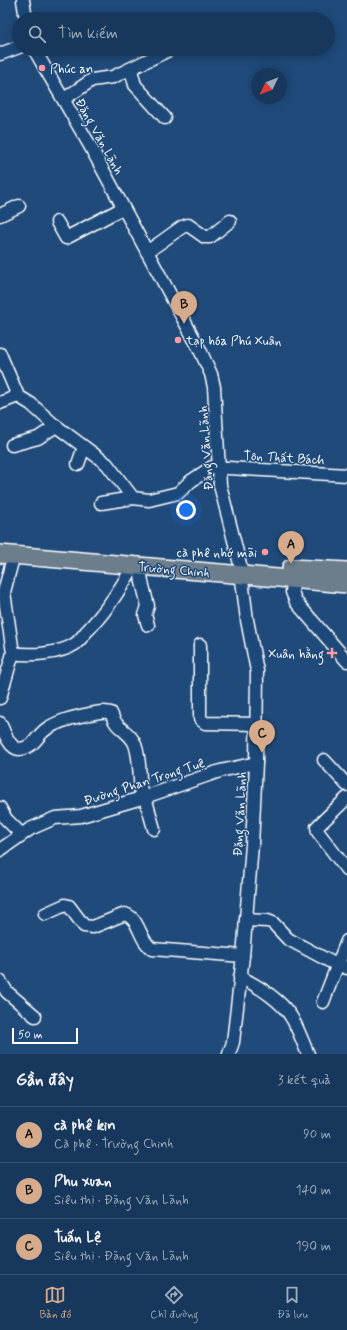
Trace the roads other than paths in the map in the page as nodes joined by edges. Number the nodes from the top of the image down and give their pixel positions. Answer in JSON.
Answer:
{"nodes":[{"id":1,"x":23,"y":0,"type":"edge"},
{"id":2,"x":25,"y":12,"type":"edge"},
{"id":3,"x":12,"y":50,"type":"edge"},
{"id":4,"x":0,"y":54,"type":"edge"},
{"id":5,"x":38,"y":56,"type":"edge"},
{"id":6,"x":158,"y":56,"type":"edge"},
{"id":7,"x":131,"y":70,"type":"junction"},
{"id":8,"x":64,"y":99,"type":"junction"},
{"id":9,"x":164,"y":118,"type":"dead end"},
{"id":10,"x":19,"y":206,"type":"dead end"},
{"id":11,"x":123,"y":208,"type":"junction"},
{"id":12,"x":0,"y":215,"type":"edge"},
{"id":13,"x":230,"y":221,"type":"dead end"},
{"id":14,"x":57,"y":222,"type":"dead end"},
{"id":15,"x":147,"y":252,"type":"junction"},
{"id":16,"x":0,"y":354,"type":"edge"},
{"id":17,"x":18,"y":396,"type":"junction"},
{"id":18,"x":0,"y":404,"type":"edge"},
{"id":19,"x":56,"y":426,"type":"junction"},
{"id":20,"x":12,"y":445,"type":"dead end"},
{"id":21,"x":84,"y":447,"type":"junction"},
{"id":22,"x":78,"y":464,"type":"dead end"},
{"id":23,"x":220,"y":467,"type":"junction"},
{"id":24,"x":347,"y":475,"type":"edge"},
{"id":25,"x":133,"y":498,"type":"junction"},
{"id":26,"x":101,"y":503,"type":"dead end"},
{"id":27,"x":0,"y":542,"type":"edge"},
{"id":28,"x":7,"y":554,"type":"edge"},
{"id":29,"x":137,"y":566,"type":"junction"},
{"id":30,"x":240,"y":569,"type":"junction"},
{"id":31,"x":347,"y":570,"type":"edge"},
{"id":32,"x":294,"y":573,"type":"junction"},
{"id":33,"x":347,"y":584,"type":"edge"},
{"id":34,"x":148,"y":625,"type":"dead end"},
{"id":35,"x":200,"y":645,"type":"dead end"},
{"id":36,"x":12,"y":653,"type":"junction"},
{"id":37,"x":347,"y":661,"type":"edge"},
{"id":38,"x":0,"y":698,"type":"edge"},
{"id":39,"x":0,"y":723,"type":"edge"},
{"id":40,"x":256,"y":724,"type":"junction"},
{"id":41,"x":324,"y":760,"type":"dead end"},
{"id":42,"x":256,"y":763,"type":"junction"},
{"id":43,"x":347,"y":785,"type":"edge"},
{"id":44,"x":143,"y":797,"type":"junction"},
{"id":45,"x":347,"y":798,"type":"edge"},
{"id":46,"x":0,"y":808,"type":"edge"},
{"id":47,"x":154,"y":829,"type":"dead end"},
{"id":48,"x":21,"y":834,"type":"junction"},
{"id":49,"x":0,"y":850,"type":"edge"},
{"id":50,"x":347,"y":870,"type":"edge"},
{"id":51,"x":45,"y":914,"type":"dead end"},
{"id":52,"x":246,"y":920,"type":"junction"},
{"id":53,"x":347,"y":941,"type":"edge"},
{"id":54,"x":243,"y":956,"type":"junction"},
{"id":55,"x":342,"y":966,"type":"edge"},
{"id":56,"x":240,"y":977,"type":"junction"},
{"id":57,"x":0,"y":981,"type":"edge"},
{"id":58,"x":323,"y":1002,"type":"dead end"},
{"id":59,"x":35,"y":1016,"type":"dead end"},
{"id":60,"x":229,"y":1054,"type":"edge"},
{"id":61,"x":308,"y":1054,"type":"edge"}],
"edges":[{"from":1,"to":2,"type":"street"},
{"from":3,"to":4,"type":"street"},
{"from":5,"to":8,"type":"street","name":"Đặng Văn Lãnh"},
{"from":6,"to":7,"type":"street"},
{"from":7,"to":8,"type":"street"},
{"from":7,"to":9,"type":"street"},
{"from":8,"to":11,"type":"street","name":"Đặng Văn Lãnh"},
{"from":10,"to":12,"type":"street"},
{"from":11,"to":14,"type":"street"},
{"from":11,"to":15,"type":"street","name":"Đặng Văn Lãnh"},
{"from":13,"to":15,"type":"street"},
{"from":15,"to":23,"type":"street","name":"Đặng Văn Lãnh"},
{"from":16,"to":17,"type":"street"},
{"from":17,"to":18,"type":"street"},
{"from":17,"to":19,"type":"street"},
{"from":19,"to":20,"type":"street"},
{"from":19,"to":21,"type":"street"},
{"from":21,"to":22,"type":"street"},
{"from":21,"to":25,"type":"street"},
{"from":23,"to":24,"type":"street","name":"Tôn Thất Bách"},
{"from":23,"to":25,"type":"street"},
{"from":23,"to":30,"type":"street","name":"Đặng Văn Lãnh"},
{"from":25,"to":26,"type":"street"},
{"from":27,"to":30,"type":"highway","name":"Trường Chinh"},
{"from":28,"to":29,"type":"highway","name":"Trường Chinh"},
{"from":28,"to":36,"type":"street"},
{"from":29,"to":30,"type":"highway","name":"Trường Chinh"},
{"from":29,"to":34,"type":"street"},
{"from":29,"to":36,"type":"street"},
{"from":30,"to":32,"type":"highway","name":"Trường Chinh"},
{"from":30,"to":40,"type":"street","name":"Đặng Văn Lãnh"},
{"from":31,"to":32,"type":"highway","name":"Trường Chinh"},
{"from":32,"to":33,"type":"highway","name":"Trường Chinh"},
{"from":32,"to":37,"type":"street"},
{"from":35,"to":40,"type":"street"},
{"from":36,"to":38,"type":"street"},
{"from":39,"to":44,"type":"street"},
{"from":40,"to":42,"type":"street","name":"Đặng Văn Lãnh"},
{"from":41,"to":43,"type":"street"},
{"from":42,"to":44,"type":"street","name":"Đường Phan Trọng Tuệ"},
{"from":42,"to":52,"type":"street","name":"Đặng Văn Lãnh"},
{"from":44,"to":47,"type":"street"},
{"from":44,"to":48,"type":"street","name":"Đường Phan Trọng Tuệ"},
{"from":45,"to":50,"type":"street"},
{"from":46,"to":48,"type":"street"},
{"from":48,"to":49,"type":"street","name":"Đường Phan Trọng Tuệ"},
{"from":51,"to":54,"type":"street"},
{"from":52,"to":54,"type":"street","name":"Đặng Văn Lãnh"},
{"from":52,"to":55,"type":"street"},
{"from":53,"to":55,"type":"street"},
{"from":54,"to":56,"type":"street","name":"Đặng Văn Lãnh"},
{"from":55,"to":58,"type":"street"},
{"from":56,"to":60,"type":"street","name":"Đặng Văn Lãnh"},
{"from":56,"to":61,"type":"street"},
{"from":57,"to":59,"type":"street"}]}
